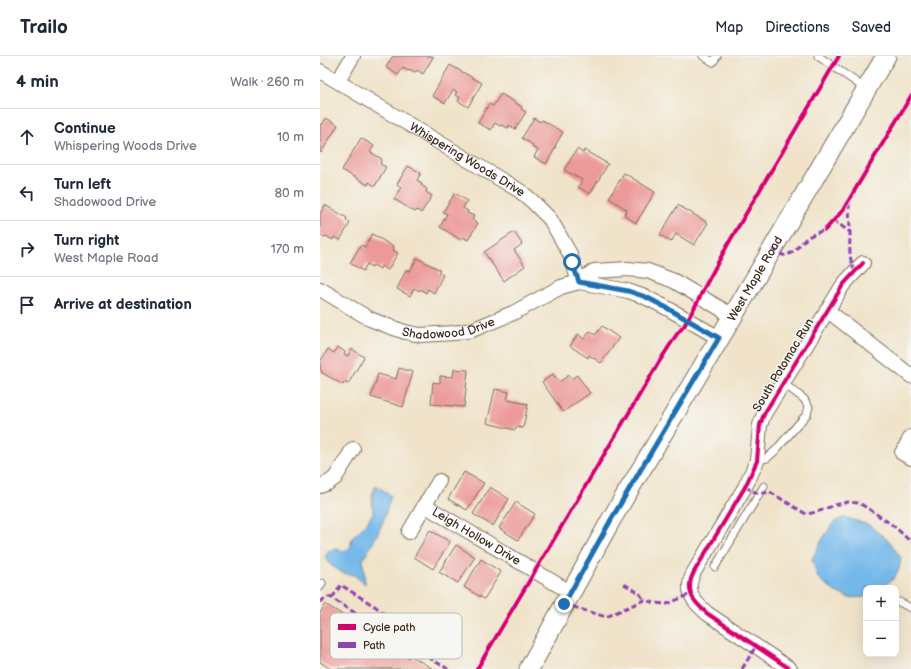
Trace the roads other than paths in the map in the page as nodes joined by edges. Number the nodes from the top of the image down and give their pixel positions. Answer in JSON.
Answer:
{"nodes":[{"id":1,"x":353,"y":56,"type":"edge"},
{"id":2,"x":703,"y":56,"type":"edge"},
{"id":3,"x":717,"y":56,"type":"edge"},
{"id":4,"x":818,"y":56,"type":"edge"},
{"id":5,"x":886,"y":56,"type":"edge"},
{"id":6,"x":320,"y":71,"type":"edge"},
{"id":7,"x":338,"y":81,"type":"junction"},
{"id":8,"x":866,"y":89,"type":"junction"},
{"id":9,"x":863,"y":263,"type":"dead end"},
{"id":10,"x":579,"y":282,"type":"junction"},
{"id":11,"x":320,"y":289,"type":"edge"},
{"id":12,"x":828,"y":310,"type":"junction"},
{"id":13,"x":733,"y":316,"type":"junction"},
{"id":14,"x":719,"y":338,"type":"junction"},
{"id":15,"x":911,"y":376,"type":"edge"},
{"id":16,"x":783,"y":383,"type":"junction"},
{"id":17,"x":911,"y":437,"type":"edge"},
{"id":18,"x":352,"y":449,"type":"dead end"},
{"id":19,"x":911,"y":458,"type":"edge"},
{"id":20,"x":757,"y":461,"type":"junction"},
{"id":21,"x":439,"y":481,"type":"dead end"},
{"id":22,"x":320,"y":486,"type":"edge"},
{"id":23,"x":764,"y":486,"type":"dead end"},
{"id":24,"x":424,"y":505,"type":"junction"},
{"id":25,"x":726,"y":518,"type":"junction"},
{"id":26,"x":740,"y":525,"type":"junction"},
{"id":27,"x":408,"y":532,"type":"dead end"},
{"id":28,"x":715,"y":567,"type":"dead end"},
{"id":29,"x":570,"y":592,"type":"junction"},
{"id":30,"x":899,"y":602,"type":"dead end"},
{"id":31,"x":911,"y":608,"type":"edge"},
{"id":32,"x":528,"y":669,"type":"edge"},
{"id":33,"x":790,"y":669,"type":"edge"}],
"edges":[{"from":1,"to":7,"type":"street"},
{"from":2,"to":3,"type":"lane"},
{"from":4,"to":8,"type":"lane"},
{"from":5,"to":8,"type":"main road","name":"West Maple Road"},
{"from":6,"to":7,"type":"street","name":"Whispering Woods Drive"},
{"from":7,"to":10,"type":"street","name":"Whispering Woods Drive"},
{"from":8,"to":13,"type":"main road","name":"West Maple Road"},
{"from":9,"to":12,"type":"street","name":"South Potomac Run"},
{"from":10,"to":11,"type":"street","name":"Shadowood Drive"},
{"from":10,"to":13,"type":"street","name":"Shadowood Drive"},
{"from":10,"to":14,"type":"street","name":"Shadowood Drive"},
{"from":12,"to":15,"type":"street"},
{"from":12,"to":16,"type":"street","name":"South Potomac Run"},
{"from":13,"to":14,"type":"main road","name":"West Maple Road"},
{"from":14,"to":29,"type":"main road","name":"West Maple Road"},
{"from":16,"to":20,"type":"street","name":"South Potomac Run"},
{"from":16,"to":20,"type":"lane"},
{"from":17,"to":19,"type":"street"},
{"from":18,"to":22,"type":"street"},
{"from":20,"to":25,"type":"street","name":"South Potomac Run"},
{"from":21,"to":24,"type":"street"},
{"from":23,"to":26,"type":"lane"},
{"from":24,"to":27,"type":"street"},
{"from":24,"to":29,"type":"street","name":"Leigh Hollow Drive"},
{"from":25,"to":26,"type":"lane"},
{"from":25,"to":33,"type":"street","name":"South Potomac Run"},
{"from":26,"to":28,"type":"lane"},
{"from":29,"to":32,"type":"main road","name":"West Maple Road"},
{"from":30,"to":31,"type":"lane"}]}
